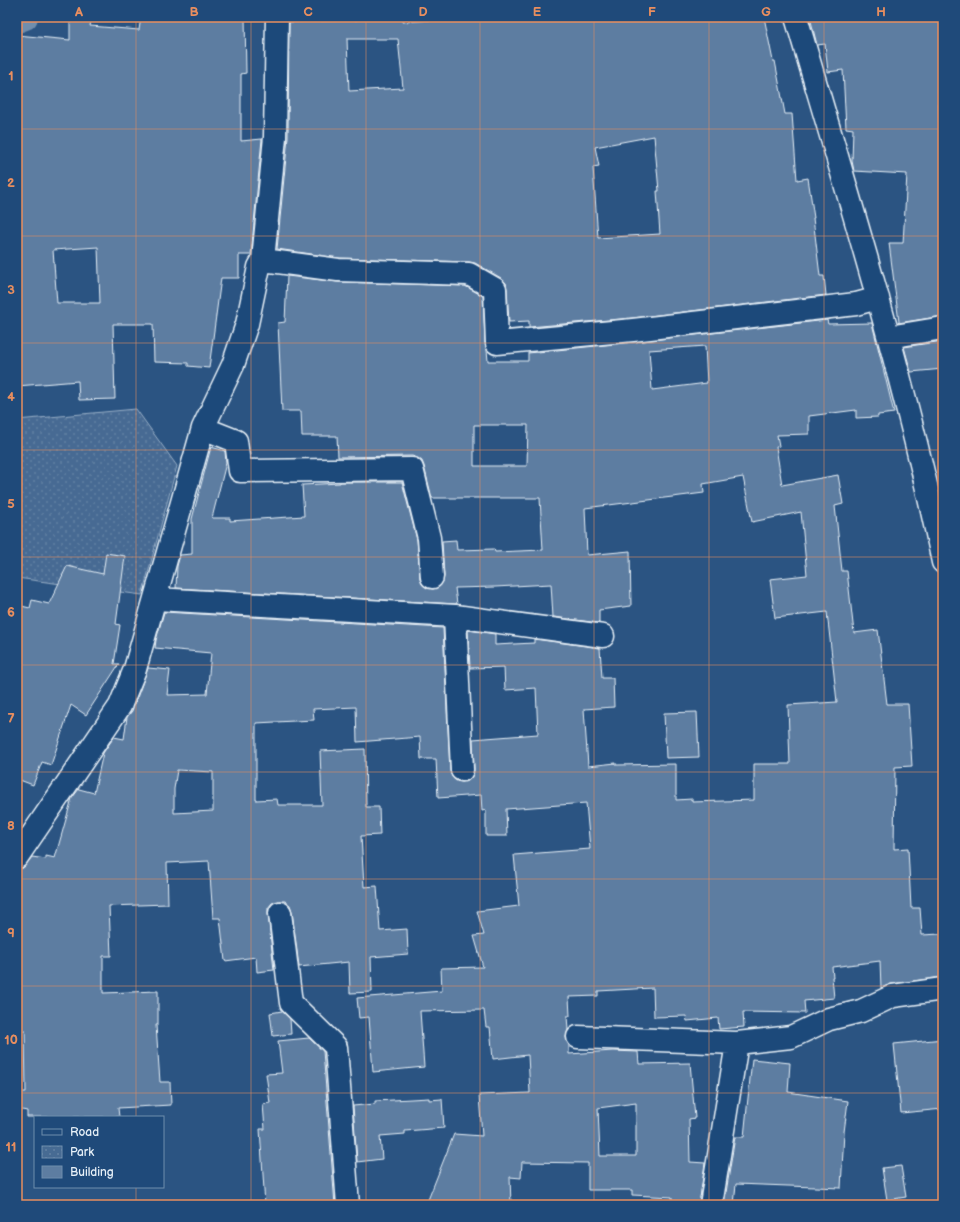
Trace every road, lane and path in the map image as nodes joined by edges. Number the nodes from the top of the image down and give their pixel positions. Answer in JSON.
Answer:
{"nodes":[{"id":1,"x":277,"y":17,"type":"edge"},
{"id":2,"x":796,"y":17,"type":"edge"},
{"id":3,"x":262,"y":260,"type":"junction"},
{"id":4,"x":878,"y":298,"type":"junction"},
{"id":5,"x":943,"y":328,"type":"edge"},
{"id":6,"x":889,"y":337,"type":"junction"},
{"id":7,"x":203,"y":428,"type":"junction"},
{"id":8,"x":943,"y":562,"type":"edge"},
{"id":9,"x":432,"y":577,"type":"dead end"},
{"id":10,"x":156,"y":600,"type":"junction"},
{"id":11,"x":455,"y":616,"type":"junction"},
{"id":12,"x":603,"y":636,"type":"dead end"},
{"id":13,"x":462,"y":770,"type":"dead end"},
{"id":14,"x":17,"y":857,"type":"edge"},
{"id":15,"x":280,"y":913,"type":"dead end"},
{"id":16,"x":943,"y":989,"type":"edge"},
{"id":17,"x":578,"y":1037,"type":"dead end"},
{"id":18,"x":737,"y":1043,"type":"junction"},
{"id":19,"x":348,"y":1205,"type":"edge"},
{"id":20,"x":711,"y":1205,"type":"edge"}],
"edges":[{"from":1,"to":3,"type":"street"},
{"from":2,"to":4,"type":"street"},
{"from":3,"to":4,"type":"street"},
{"from":3,"to":7,"type":"street"},
{"from":4,"to":6,"type":"street"},
{"from":5,"to":6,"type":"street"},
{"from":6,"to":8,"type":"street"},
{"from":7,"to":9,"type":"street"},
{"from":7,"to":10,"type":"street"},
{"from":10,"to":11,"type":"street"},
{"from":10,"to":14,"type":"street"},
{"from":11,"to":12,"type":"street"},
{"from":11,"to":13,"type":"street"},
{"from":15,"to":19,"type":"street"},
{"from":16,"to":18,"type":"street"},
{"from":17,"to":18,"type":"street"},
{"from":18,"to":20,"type":"street"}]}
